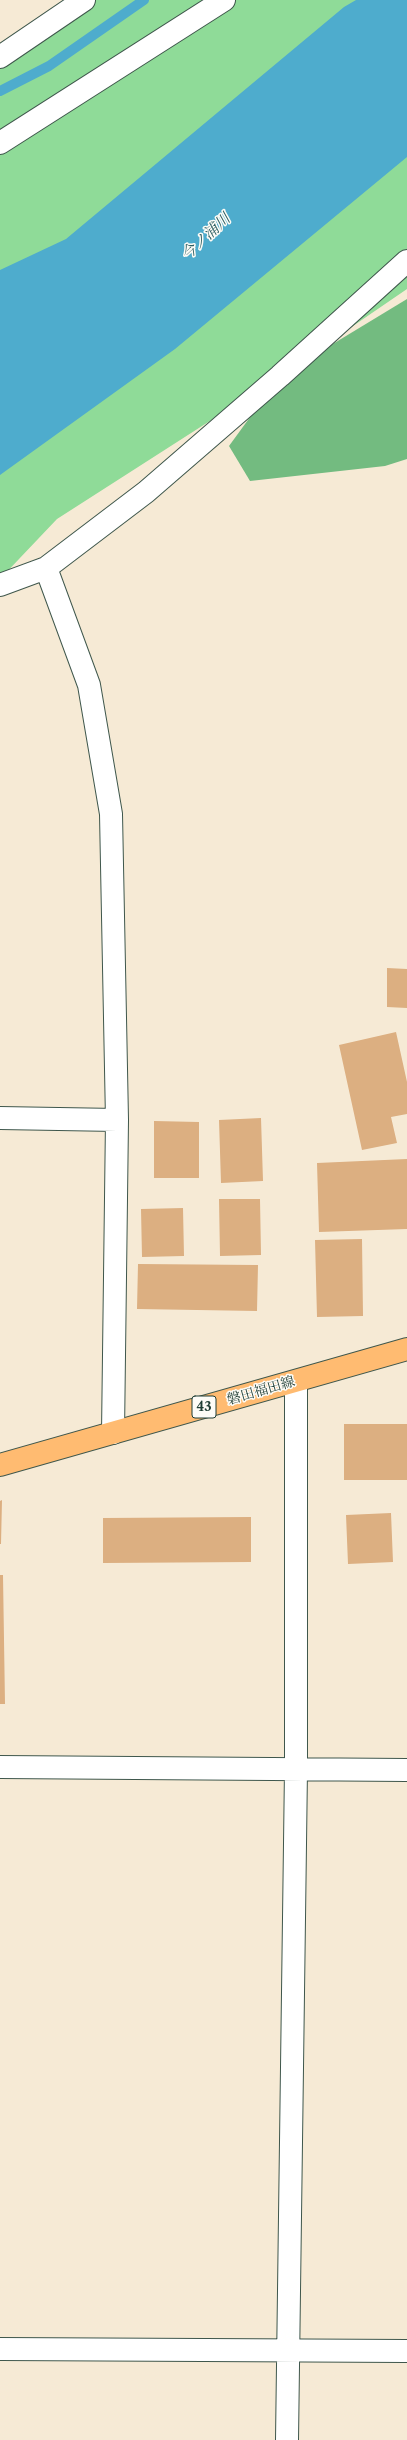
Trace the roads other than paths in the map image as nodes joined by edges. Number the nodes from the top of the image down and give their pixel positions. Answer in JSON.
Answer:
{"nodes":[{"id":1,"x":84,"y":0,"type":"edge"},
{"id":2,"x":224,"y":0,"type":"edge"},
{"id":3,"x":0,"y":57,"type":"edge"},
{"id":4,"x":0,"y":143,"type":"edge"},
{"id":5,"x":407,"y":261,"type":"edge"},
{"id":6,"x":46,"y":568,"type":"junction"},
{"id":7,"x":0,"y":585,"type":"edge"},
{"id":8,"x":0,"y":1118,"type":"edge"},
{"id":9,"x":117,"y":1120,"type":"junction"},
{"id":10,"x":407,"y":1349,"type":"edge"},
{"id":11,"x":296,"y":1382,"type":"junction"},
{"id":12,"x":113,"y":1433,"type":"junction"},
{"id":13,"x":0,"y":1465,"type":"edge"},
{"id":14,"x":0,"y":1767,"type":"edge"},
{"id":15,"x":296,"y":1769,"type":"junction"},
{"id":16,"x":407,"y":1770,"type":"edge"},
{"id":17,"x":0,"y":2349,"type":"edge"},
{"id":18,"x":288,"y":2351,"type":"junction"},
{"id":19,"x":407,"y":2352,"type":"edge"},
{"id":20,"x":288,"y":2440,"type":"edge"}],
"edges":[{"from":1,"to":3,"type":"street"},
{"from":2,"to":4,"type":"street"},
{"from":5,"to":6,"type":"street"},
{"from":6,"to":7,"type":"street"},
{"from":6,"to":9,"type":"street"},
{"from":8,"to":9,"type":"street"},
{"from":9,"to":12,"type":"street"},
{"from":10,"to":11,"type":"main road","name":"磐田福田線","number":"43"},
{"from":11,"to":12,"type":"main road","name":"磐田福田線","number":"43"},
{"from":11,"to":15,"type":"street"},
{"from":12,"to":13,"type":"main road","name":"磐田福田線","number":"43"},
{"from":14,"to":15,"type":"street"},
{"from":15,"to":16,"type":"street"},
{"from":15,"to":18,"type":"street"},
{"from":17,"to":18,"type":"street"},
{"from":18,"to":19,"type":"street"},
{"from":18,"to":20,"type":"street"}]}
